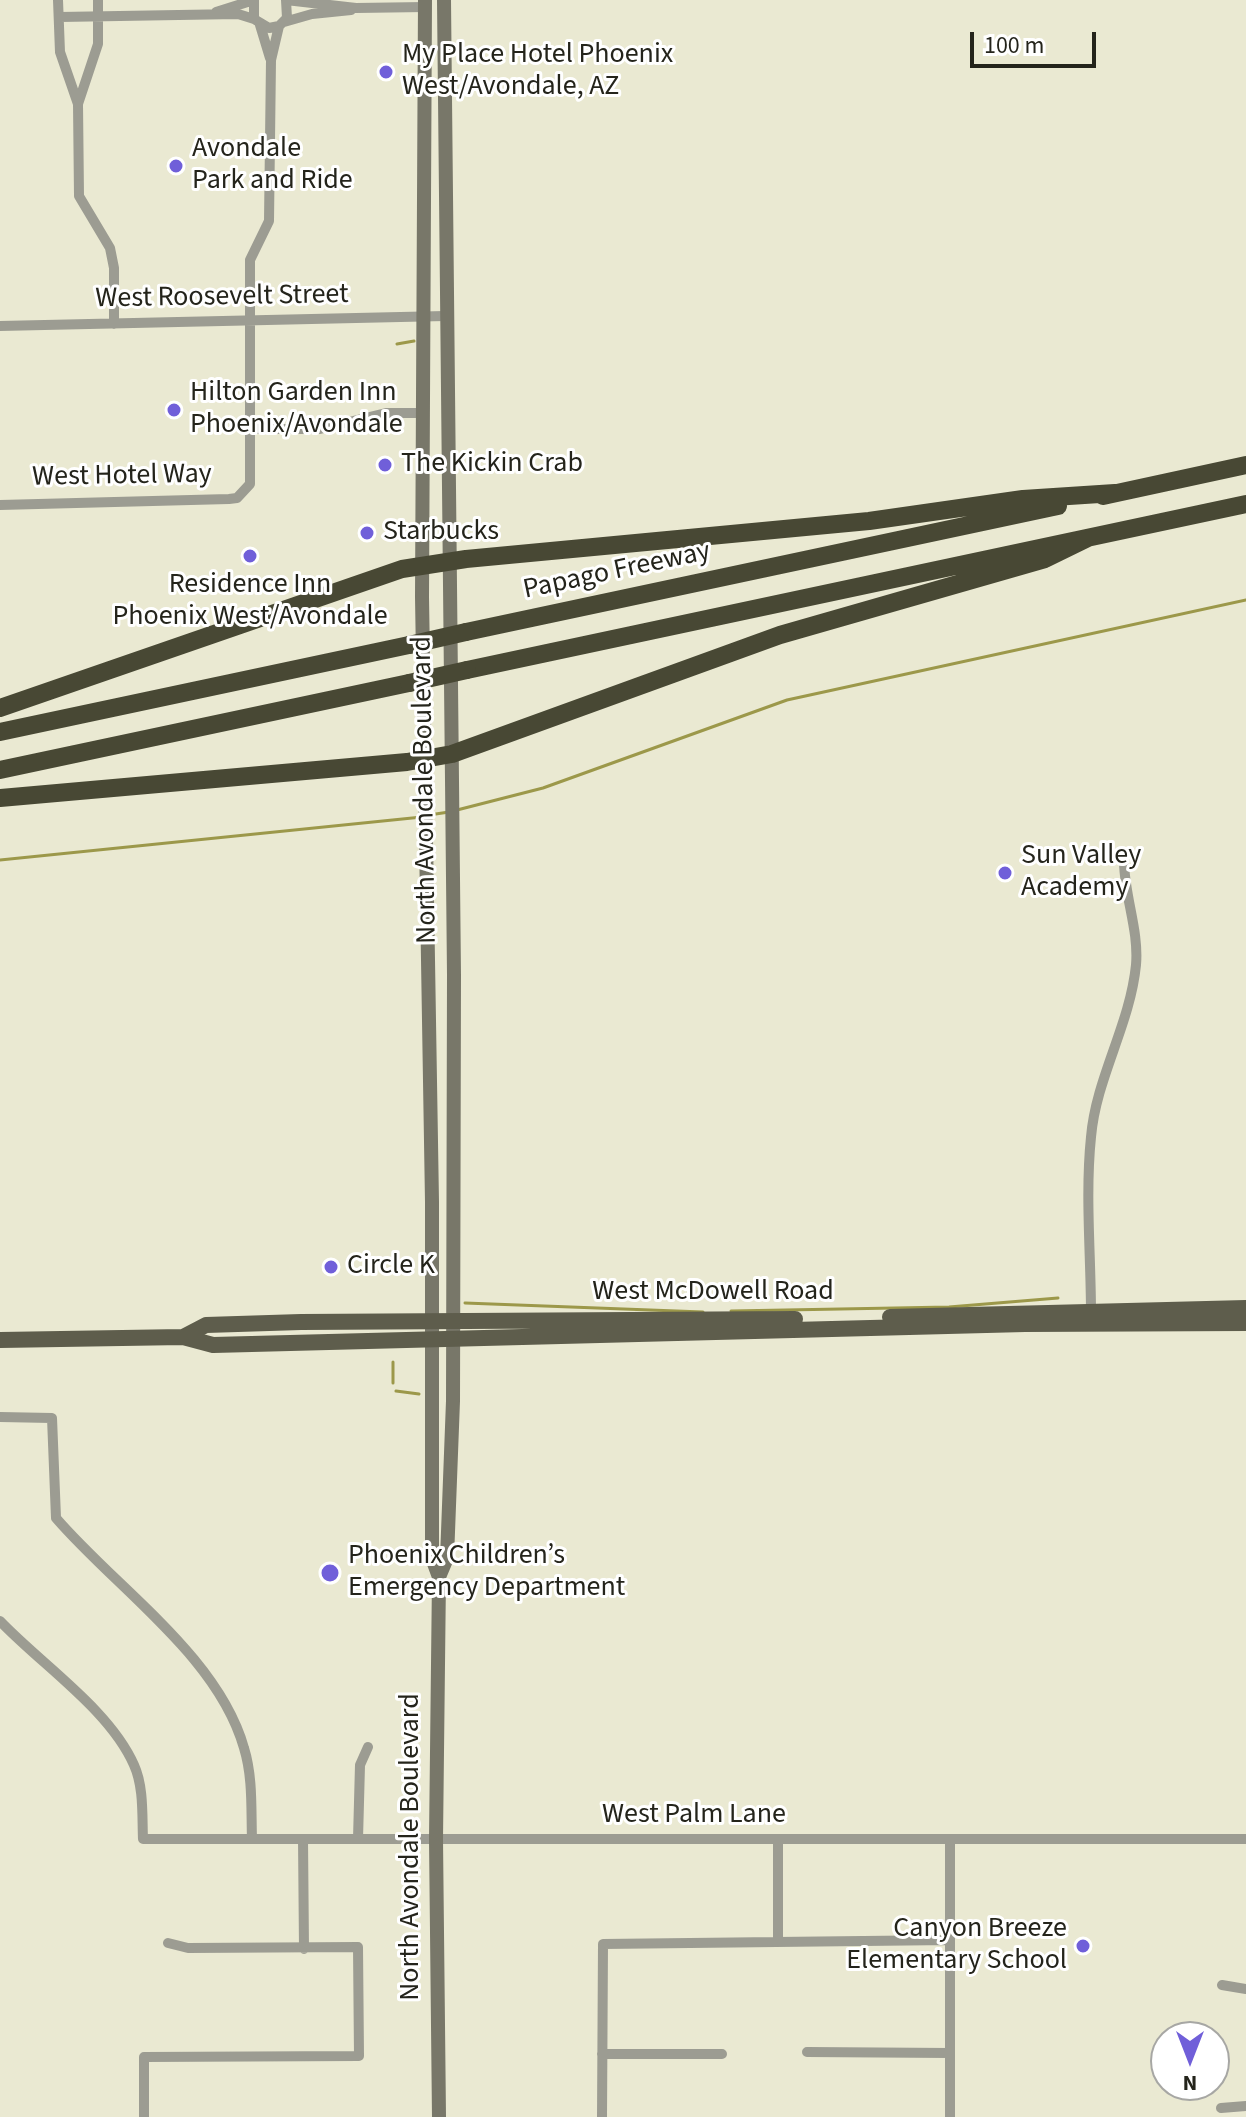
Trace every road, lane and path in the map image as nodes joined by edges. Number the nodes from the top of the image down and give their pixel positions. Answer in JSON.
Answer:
{"nodes":[{"id":1,"x":58,"y":0,"type":"edge"},
{"id":2,"x":98,"y":0,"type":"edge"},
{"id":3,"x":254,"y":0,"type":"edge"},
{"id":4,"x":286,"y":0,"type":"edge"},
{"id":5,"x":443,"y":1,"type":"edge"},
{"id":6,"x":425,"y":3,"type":"edge"},
{"id":7,"x":356,"y":8,"type":"junction"},
{"id":8,"x":210,"y":14,"type":"junction"},
{"id":9,"x":98,"y":16,"type":"junction"},
{"id":10,"x":60,"y":17,"type":"junction"},
{"id":11,"x":257,"y":22,"type":"junction"},
{"id":12,"x":281,"y":24,"type":"junction"},
{"id":13,"x":271,"y":60,"type":"junction"},
{"id":14,"x":444,"y":95,"type":"junction"},
{"id":15,"x":78,"y":104,"type":"junction"},
{"id":16,"x":425,"y":316,"type":"junction"},
{"id":17,"x":445,"y":316,"type":"junction"},
{"id":18,"x":251,"y":321,"type":"junction"},
{"id":19,"x":114,"y":324,"type":"junction"},
{"id":20,"x":0,"y":326,"type":"edge"},
{"id":21,"x":424,"y":413,"type":"junction"},
{"id":22,"x":251,"y":429,"type":"junction"},
{"id":23,"x":1246,"y":465,"type":"edge"},
{"id":24,"x":1115,"y":493,"type":"junction"},
{"id":25,"x":1246,"y":504,"type":"edge"},
{"id":26,"x":0,"y":505,"type":"edge"},
{"id":27,"x":1088,"y":538,"type":"junction"},
{"id":28,"x":451,"y":562,"type":"junction"},
{"id":29,"x":422,"y":566,"type":"junction"},
{"id":30,"x":0,"y":708,"type":"edge"},
{"id":31,"x":0,"y":732,"type":"edge"},
{"id":32,"x":452,"y":754,"type":"junction"},
{"id":33,"x":423,"y":759,"type":"junction"},
{"id":34,"x":0,"y":770,"type":"edge"},
{"id":35,"x":0,"y":798,"type":"edge"},
{"id":36,"x":1124,"y":863,"type":"dead end"},
{"id":37,"x":429,"y":1076,"type":"junction"},
{"id":38,"x":452,"y":1077,"type":"junction"},
{"id":39,"x":1246,"y":1308,"type":"edge"},
{"id":40,"x":1091,"y":1317,"type":"junction"},
{"id":41,"x":432,"y":1320,"type":"junction"},
{"id":42,"x":453,"y":1320,"type":"junction"},
{"id":43,"x":1246,"y":1323,"type":"edge"},
{"id":44,"x":183,"y":1337,"type":"junction"},
{"id":45,"x":0,"y":1340,"type":"edge"},
{"id":46,"x":453,"y":1340,"type":"junction"},
{"id":47,"x":432,"y":1341,"type":"junction"},
{"id":48,"x":0,"y":1417,"type":"edge"},
{"id":49,"x":439,"y":1577,"type":"junction"},
{"id":50,"x":0,"y":1621,"type":"edge"},
{"id":51,"x":368,"y":1747,"type":"dead end"},
{"id":52,"x":252,"y":1839,"type":"junction"},
{"id":53,"x":303,"y":1839,"type":"junction"},
{"id":54,"x":358,"y":1839,"type":"junction"},
{"id":55,"x":436,"y":1839,"type":"junction"},
{"id":56,"x":950,"y":1839,"type":"junction"},
{"id":57,"x":1246,"y":1839,"type":"edge"},
{"id":58,"x":778,"y":1840,"type":"junction"},
{"id":59,"x":950,"y":1940,"type":"junction"},
{"id":60,"x":778,"y":1941,"type":"junction"},
{"id":61,"x":168,"y":1943,"type":"dead end"},
{"id":62,"x":304,"y":1949,"type":"junction"},
{"id":63,"x":1222,"y":1985,"type":"dead end"},
{"id":64,"x":1246,"y":1989,"type":"edge"},
{"id":65,"x":807,"y":2052,"type":"dead end"},
{"id":66,"x":950,"y":2053,"type":"junction"},
{"id":67,"x":602,"y":2054,"type":"junction"},
{"id":68,"x":722,"y":2054,"type":"dead end"},
{"id":69,"x":1246,"y":2106,"type":"edge"},
{"id":70,"x":1221,"y":2108,"type":"dead end"},
{"id":71,"x":144,"y":2117,"type":"edge"},
{"id":72,"x":439,"y":2117,"type":"edge"},
{"id":73,"x":602,"y":2117,"type":"edge"},
{"id":74,"x":950,"y":2117,"type":"edge"}],
"edges":[{"from":1,"to":10,"type":"street"},
{"from":2,"to":9,"type":"street"},
{"from":3,"to":8,"type":"street"},
{"from":3,"to":11,"type":"street"},
{"from":4,"to":7,"type":"street"},
{"from":4,"to":12,"type":"street"},
{"from":5,"to":14,"type":"main road","name":"North Avondale Boulevard"},
{"from":6,"to":7,"type":"street"},
{"from":6,"to":14,"type":"main road"},
{"from":6,"to":16,"type":"main road","name":"North Avondale Boulevard"},
{"from":7,"to":12,"type":"street"},
{"from":8,"to":9,"type":"street"},
{"from":8,"to":11,"type":"street"},
{"from":9,"to":10,"type":"street"},
{"from":9,"to":15,"type":"street"},
{"from":10,"to":15,"type":"street"},
{"from":11,"to":12,"type":"street"},
{"from":11,"to":13,"type":"street"},
{"from":12,"to":13,"type":"street"},
{"from":13,"to":18,"type":"street"},
{"from":14,"to":17,"type":"main road","name":"North Avondale Boulevard"},
{"from":15,"to":19,"type":"street"},
{"from":16,"to":17,"type":"street","name":"West Roosevelt Street"},
{"from":16,"to":18,"type":"street","name":"West Roosevelt Street"},
{"from":16,"to":21,"type":"main road","name":"North Avondale Boulevard"},
{"from":17,"to":28,"type":"main road","name":"North Avondale Boulevard"},
{"from":18,"to":19,"type":"street","name":"West Roosevelt Street"},
{"from":18,"to":22,"type":"street"},
{"from":19,"to":20,"type":"street","name":"West Roosevelt Street"},
{"from":21,"to":22,"type":"street"},
{"from":21,"to":29,"type":"main road","name":"North Avondale Boulevard"},
{"from":22,"to":26,"type":"street","name":"West Hotel Way"},
{"from":23,"to":24,"type":"highway","name":"Papago Freeway"},
{"from":24,"to":28,"type":"highway"},
{"from":24,"to":31,"type":"highway","name":"Papago Freeway","bridge":true},
{"from":25,"to":27,"type":"highway"},
{"from":27,"to":32,"type":"highway"},
{"from":27,"to":34,"type":"highway","bridge":true},
{"from":28,"to":29,"type":"highway"},
{"from":28,"to":32,"type":"main road","name":"North Avondale Boulevard"},
{"from":29,"to":30,"type":"highway"},
{"from":29,"to":33,"type":"main road","name":"North Avondale Boulevard"},
{"from":32,"to":33,"type":"highway"},
{"from":32,"to":38,"type":"main road","name":"North Avondale Boulevard"},
{"from":33,"to":35,"type":"highway"},
{"from":33,"to":37,"type":"main road","name":"North Avondale Boulevard"},
{"from":36,"to":40,"type":"street"},
{"from":37,"to":38,"type":"main road"},
{"from":37,"to":41,"type":"main road","name":"North Avondale Boulevard"},
{"from":38,"to":42,"type":"main road","name":"North Avondale Boulevard"},
{"from":39,"to":40,"type":"main road","name":"West McDowell Road"},
{"from":40,"to":42,"type":"main road","name":"West McDowell Road"},
{"from":40,"to":43,"type":"main road","name":"West McDowell Road"},
{"from":40,"to":46,"type":"main road","name":"West McDowell Road"},
{"from":41,"to":42,"type":"main road","name":"West McDowell Road"},
{"from":41,"to":44,"type":"main road","name":"West McDowell Road"},
{"from":41,"to":47,"type":"main road","name":"North Avondale Boulevard"},
{"from":42,"to":46,"type":"main road","name":"North Avondale Boulevard"},
{"from":44,"to":45,"type":"main road","name":"West McDowell Road"},
{"from":44,"to":47,"type":"main road","name":"West McDowell Road"},
{"from":46,"to":47,"type":"main road","name":"West McDowell Road"},
{"from":46,"to":49,"type":"main road","name":"North Avondale Boulevard"},
{"from":47,"to":49,"type":"main road","name":"North Avondale Boulevard"},
{"from":48,"to":52,"type":"street"},
{"from":49,"to":55,"type":"main road","name":"North Avondale Boulevard"},
{"from":50,"to":52,"type":"street","name":"West Palm Lane"},
{"from":51,"to":54,"type":"street"},
{"from":52,"to":53,"type":"street","name":"West Palm Lane"},
{"from":53,"to":54,"type":"street","name":"West Palm Lane"},
{"from":53,"to":62,"type":"street"},
{"from":54,"to":55,"type":"street","name":"West Palm Lane"},
{"from":55,"to":58,"type":"street","name":"West Palm Lane"},
{"from":55,"to":72,"type":"main road","name":"North Avondale Boulevard"},
{"from":56,"to":57,"type":"street","name":"West Palm Lane"},
{"from":56,"to":58,"type":"street","name":"West Palm Lane"},
{"from":56,"to":59,"type":"street"},
{"from":58,"to":60,"type":"street"},
{"from":59,"to":60,"type":"street"},
{"from":59,"to":66,"type":"street"},
{"from":60,"to":67,"type":"street"},
{"from":61,"to":62,"type":"street"},
{"from":62,"to":71,"type":"street"},
{"from":63,"to":64,"type":"street"},
{"from":65,"to":66,"type":"street"},
{"from":66,"to":74,"type":"street"},
{"from":67,"to":68,"type":"street"},
{"from":67,"to":73,"type":"street"},
{"from":69,"to":70,"type":"street"}]}
